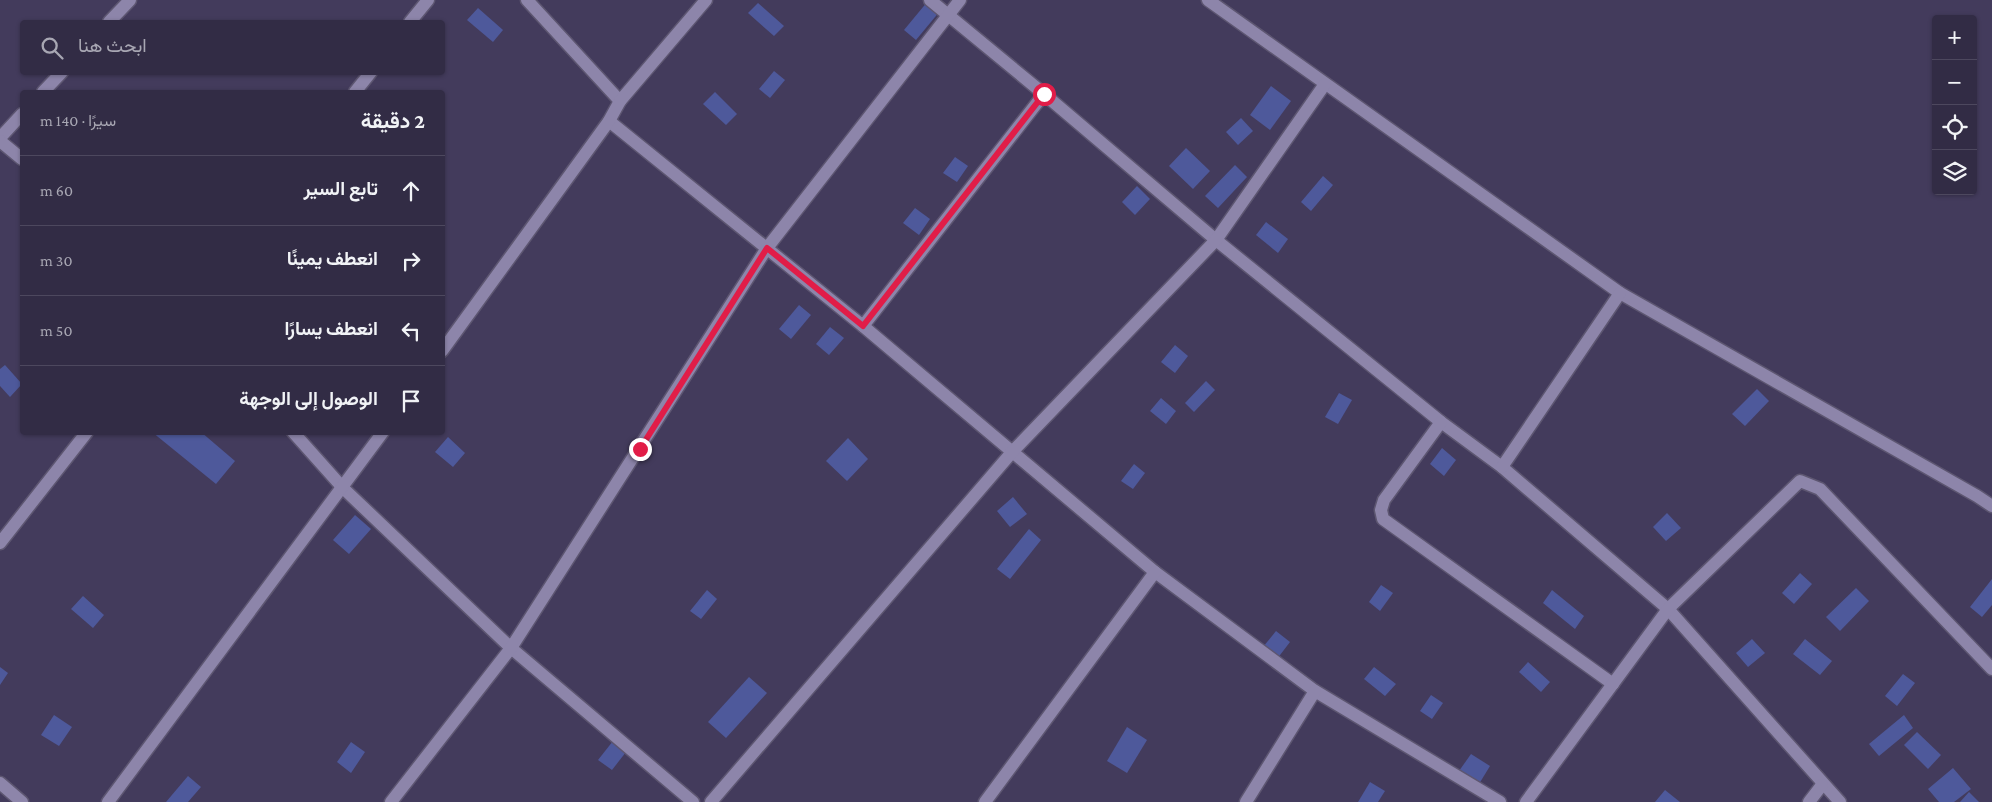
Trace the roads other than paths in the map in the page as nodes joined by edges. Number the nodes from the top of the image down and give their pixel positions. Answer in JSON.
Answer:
{"nodes":[{"id":1,"x":130,"y":0,"type":"edge"},
{"id":2,"x":428,"y":0,"type":"edge"},
{"id":3,"x":527,"y":0,"type":"edge"},
{"id":4,"x":706,"y":0,"type":"edge"},
{"id":5,"x":930,"y":0,"type":"edge"},
{"id":6,"x":960,"y":0,"type":"edge"},
{"id":7,"x":1208,"y":0,"type":"edge"},
{"id":8,"x":948,"y":14,"type":"junction"},
{"id":9,"x":111,"y":20,"type":"edge"},
{"id":10,"x":412,"y":20,"type":"edge"},
{"id":11,"x":59,"y":75,"type":"edge"},
{"id":12,"x":369,"y":75,"type":"edge"},
{"id":13,"x":1325,"y":84,"type":"junction"},
{"id":14,"x":45,"y":90,"type":"edge"},
{"id":15,"x":357,"y":90,"type":"edge"},
{"id":16,"x":1044,"y":94,"type":"junction"},
{"id":17,"x":620,"y":101,"type":"junction"},
{"id":18,"x":20,"y":116,"type":"edge"},
{"id":19,"x":610,"y":121,"type":"junction"},
{"id":20,"x":0,"y":139,"type":"edge"},
{"id":21,"x":20,"y":158,"type":"edge"},
{"id":22,"x":1216,"y":240,"type":"junction"},
{"id":23,"x":767,"y":248,"type":"junction"},
{"id":24,"x":1620,"y":293,"type":"junction"},
{"id":25,"x":863,"y":326,"type":"junction"},
{"id":26,"x":445,"y":347,"type":"edge"},
{"id":27,"x":1441,"y":422,"type":"junction"},
{"id":28,"x":85,"y":435,"type":"edge"},
{"id":29,"x":296,"y":435,"type":"edge"},
{"id":30,"x":382,"y":435,"type":"edge"},
{"id":31,"x":1013,"y":451,"type":"junction"},
{"id":32,"x":1502,"y":467,"type":"junction"},
{"id":33,"x":343,"y":488,"type":"junction"},
{"id":34,"x":1992,"y":506,"type":"edge"},
{"id":35,"x":0,"y":543,"type":"edge"},
{"id":36,"x":1155,"y":572,"type":"junction"},
{"id":37,"x":1668,"y":609,"type":"junction"},
{"id":38,"x":511,"y":648,"type":"junction"},
{"id":39,"x":1992,"y":669,"type":"edge"},
{"id":40,"x":1613,"y":684,"type":"junction"},
{"id":41,"x":1315,"y":691,"type":"junction"},
{"id":42,"x":0,"y":783,"type":"edge"},
{"id":43,"x":1822,"y":785,"type":"junction"},
{"id":44,"x":22,"y":802,"type":"edge"},
{"id":45,"x":108,"y":802,"type":"edge"},
{"id":46,"x":391,"y":802,"type":"edge"},
{"id":47,"x":693,"y":802,"type":"edge"},
{"id":48,"x":711,"y":802,"type":"edge"},
{"id":49,"x":985,"y":802,"type":"edge"},
{"id":50,"x":1246,"y":802,"type":"edge"},
{"id":51,"x":1500,"y":802,"type":"edge"},
{"id":52,"x":1526,"y":802,"type":"edge"},
{"id":53,"x":1809,"y":802,"type":"edge"},
{"id":54,"x":1840,"y":802,"type":"edge"}],
"edges":[{"from":1,"to":9,"type":"street"},
{"from":2,"to":10,"type":"street"},
{"from":3,"to":17,"type":"street"},
{"from":4,"to":17,"type":"street"},
{"from":5,"to":8,"type":"street"},
{"from":6,"to":8,"type":"street"},
{"from":7,"to":13,"type":"street"},
{"from":8,"to":16,"type":"street"},
{"from":8,"to":23,"type":"street"},
{"from":11,"to":14,"type":"street"},
{"from":12,"to":15,"type":"street"},
{"from":13,"to":22,"type":"street"},
{"from":13,"to":24,"type":"street"},
{"from":16,"to":22,"type":"street"},
{"from":16,"to":25,"type":"street"},
{"from":17,"to":19,"type":"street"},
{"from":18,"to":20,"type":"street"},
{"from":19,"to":23,"type":"street"},
{"from":19,"to":26,"type":"street"},
{"from":20,"to":21,"type":"street"},
{"from":22,"to":27,"type":"street"},
{"from":22,"to":31,"type":"street"},
{"from":23,"to":25,"type":"street"},
{"from":23,"to":38,"type":"street"},
{"from":24,"to":32,"type":"street"},
{"from":24,"to":34,"type":"street"},
{"from":25,"to":31,"type":"street"},
{"from":27,"to":32,"type":"street"},
{"from":27,"to":40,"type":"street"},
{"from":28,"to":35,"type":"street"},
{"from":29,"to":33,"type":"street"},
{"from":30,"to":33,"type":"street"},
{"from":31,"to":36,"type":"street"},
{"from":31,"to":48,"type":"street"},
{"from":32,"to":37,"type":"street"},
{"from":33,"to":38,"type":"street"},
{"from":33,"to":45,"type":"street"},
{"from":36,"to":41,"type":"street"},
{"from":36,"to":49,"type":"street"},
{"from":37,"to":39,"type":"street"},
{"from":37,"to":40,"type":"street"},
{"from":37,"to":43,"type":"street"},
{"from":38,"to":46,"type":"street"},
{"from":38,"to":47,"type":"street"},
{"from":40,"to":52,"type":"street"},
{"from":41,"to":50,"type":"street"},
{"from":41,"to":51,"type":"street"},
{"from":42,"to":44,"type":"street"},
{"from":43,"to":53,"type":"street"},
{"from":43,"to":54,"type":"street"}]}
